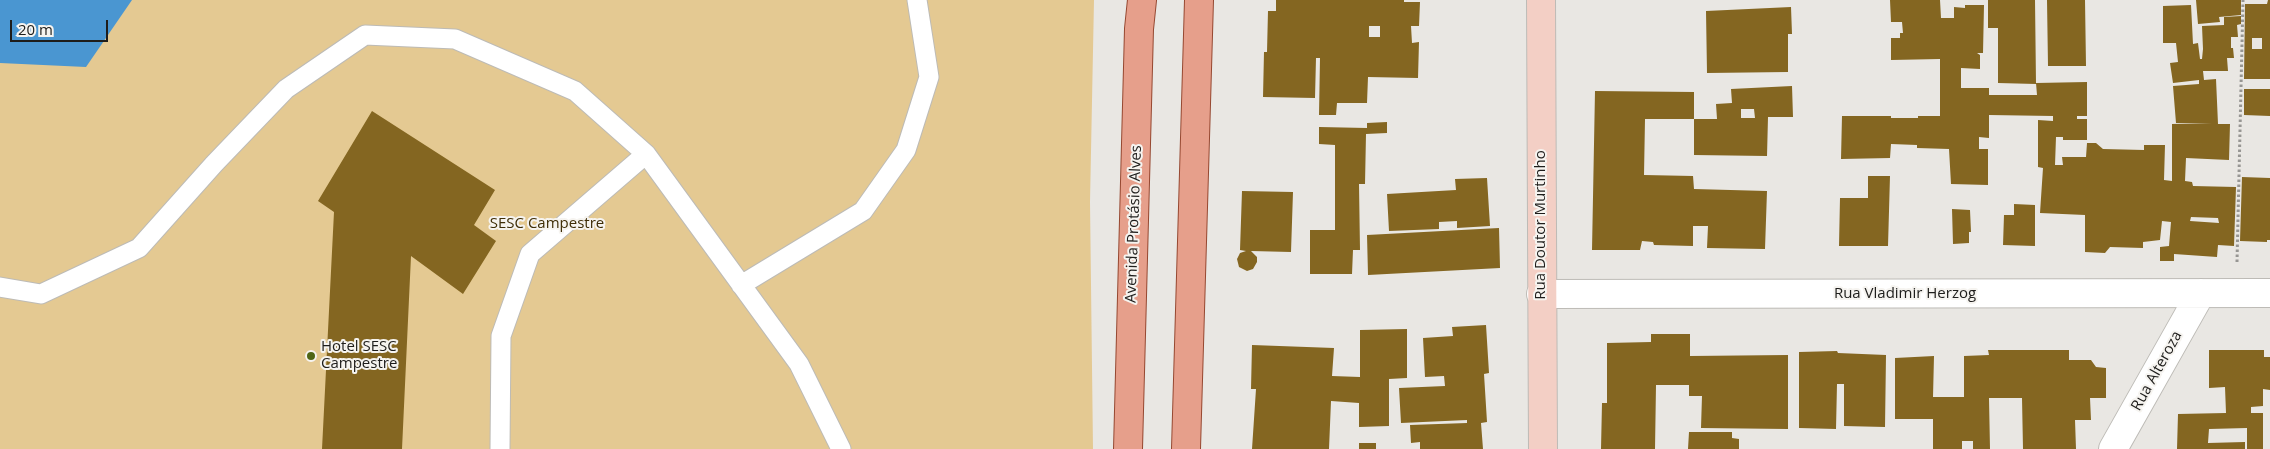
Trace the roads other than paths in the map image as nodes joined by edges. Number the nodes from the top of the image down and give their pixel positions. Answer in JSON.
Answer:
{"nodes":[{"id":1,"x":917,"y":0,"type":"edge"},
{"id":2,"x":1142,"y":0,"type":"edge"},
{"id":3,"x":1150,"y":0,"type":"edge"},
{"id":4,"x":1199,"y":0,"type":"edge"},
{"id":5,"x":1541,"y":0,"type":"edge"},
{"id":6,"x":1139,"y":29,"type":"junction"},
{"id":7,"x":646,"y":154,"type":"junction"},
{"id":8,"x":741,"y":285,"type":"junction"},
{"id":9,"x":0,"y":287,"type":"edge"},
{"id":10,"x":2201,"y":293,"type":"junction"},
{"id":11,"x":2270,"y":293,"type":"edge"},
{"id":12,"x":1541,"y":294,"type":"junction"},
{"id":13,"x":500,"y":449,"type":"edge"},
{"id":14,"x":841,"y":449,"type":"edge"},
{"id":15,"x":1128,"y":449,"type":"edge"},
{"id":16,"x":1186,"y":449,"type":"edge"},
{"id":17,"x":1543,"y":449,"type":"edge"},
{"id":18,"x":2113,"y":449,"type":"edge"}],
"edges":[{"from":1,"to":8,"type":"lane"},
{"from":2,"to":6,"type":"main road","name":"Avenida Protásio Alves"},
{"from":3,"to":6,"type":"main road"},
{"from":4,"to":16,"type":"main road"},
{"from":5,"to":12,"type":"street","name":"Rua Doutor Murtinho"},
{"from":6,"to":15,"type":"main road","name":"Avenida Protásio Alves"},
{"from":7,"to":8,"type":"lane"},
{"from":7,"to":9,"type":"lane"},
{"from":7,"to":13,"type":"lane"},
{"from":8,"to":14,"type":"lane"},
{"from":10,"to":11,"type":"street","name":"Rua Vladimir Herzog"},
{"from":10,"to":12,"type":"street","name":"Rua Vladimir Herzog"},
{"from":10,"to":18,"type":"street","name":"Rua Alteroza"},
{"from":12,"to":17,"type":"street","name":"Rua Doutor Murtinho"}]}
